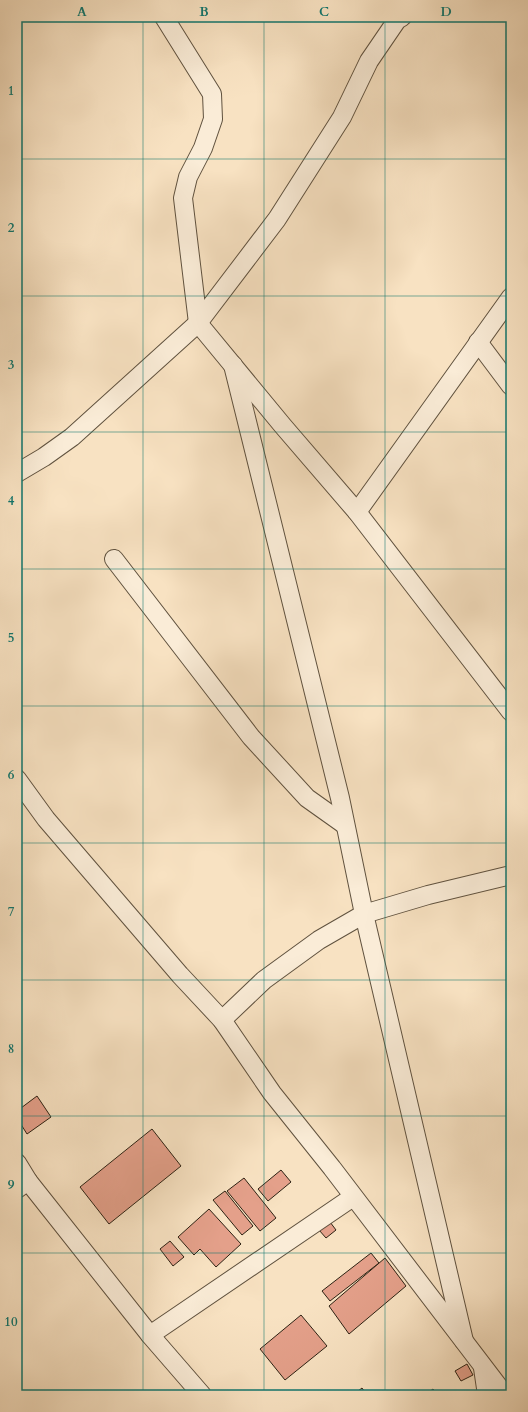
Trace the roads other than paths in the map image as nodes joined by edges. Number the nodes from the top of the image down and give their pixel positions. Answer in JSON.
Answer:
{"nodes":[{"id":1,"x":164,"y":17,"type":"edge"},
{"id":2,"x":402,"y":17,"type":"edge"},
{"id":3,"x":511,"y":296,"type":"edge"},
{"id":4,"x":198,"y":323,"type":"junction"},
{"id":5,"x":478,"y":342,"type":"junction"},
{"id":6,"x":233,"y":365,"type":"junction"},
{"id":7,"x":511,"y":386,"type":"edge"},
{"id":8,"x":17,"y":472,"type":"edge"},
{"id":9,"x":357,"y":512,"type":"junction"},
{"id":10,"x":114,"y":559,"type":"dead end"},
{"id":11,"x":511,"y":712,"type":"edge"},
{"id":12,"x":17,"y":780,"type":"edge"},
{"id":13,"x":345,"y":825,"type":"junction"},
{"id":14,"x":511,"y":875,"type":"edge"},
{"id":15,"x":364,"y":914,"type":"junction"},
{"id":16,"x":222,"y":1020,"type":"junction"},
{"id":17,"x":17,"y":1163,"type":"edge"},
{"id":18,"x":22,"y":1185,"type":"edge"},
{"id":19,"x":353,"y":1197,"type":"junction"},
{"id":20,"x":150,"y":1334,"type":"junction"},
{"id":21,"x":464,"y":1341,"type":"junction"},
{"id":22,"x":483,"y":1367,"type":"junction"},
{"id":23,"x":202,"y":1395,"type":"edge"},
{"id":24,"x":487,"y":1395,"type":"edge"},
{"id":25,"x":505,"y":1395,"type":"edge"}],
"edges":[{"from":1,"to":4,"type":"street"},
{"from":2,"to":4,"type":"street"},
{"from":3,"to":5,"type":"street"},
{"from":4,"to":6,"type":"street"},
{"from":4,"to":8,"type":"street"},
{"from":5,"to":7,"type":"street"},
{"from":5,"to":9,"type":"street"},
{"from":6,"to":9,"type":"street"},
{"from":6,"to":13,"type":"street"},
{"from":9,"to":11,"type":"street"},
{"from":10,"to":13,"type":"street"},
{"from":12,"to":16,"type":"street"},
{"from":13,"to":15,"type":"street"},
{"from":14,"to":15,"type":"street"},
{"from":15,"to":16,"type":"street"},
{"from":15,"to":21,"type":"street"},
{"from":16,"to":19,"type":"street"},
{"from":17,"to":18,"type":"street"},
{"from":18,"to":20,"type":"street"},
{"from":19,"to":20,"type":"street"},
{"from":19,"to":21,"type":"street"},
{"from":20,"to":23,"type":"street"},
{"from":21,"to":22,"type":"street"},
{"from":22,"to":24,"type":"street"},
{"from":22,"to":25,"type":"street"}]}
